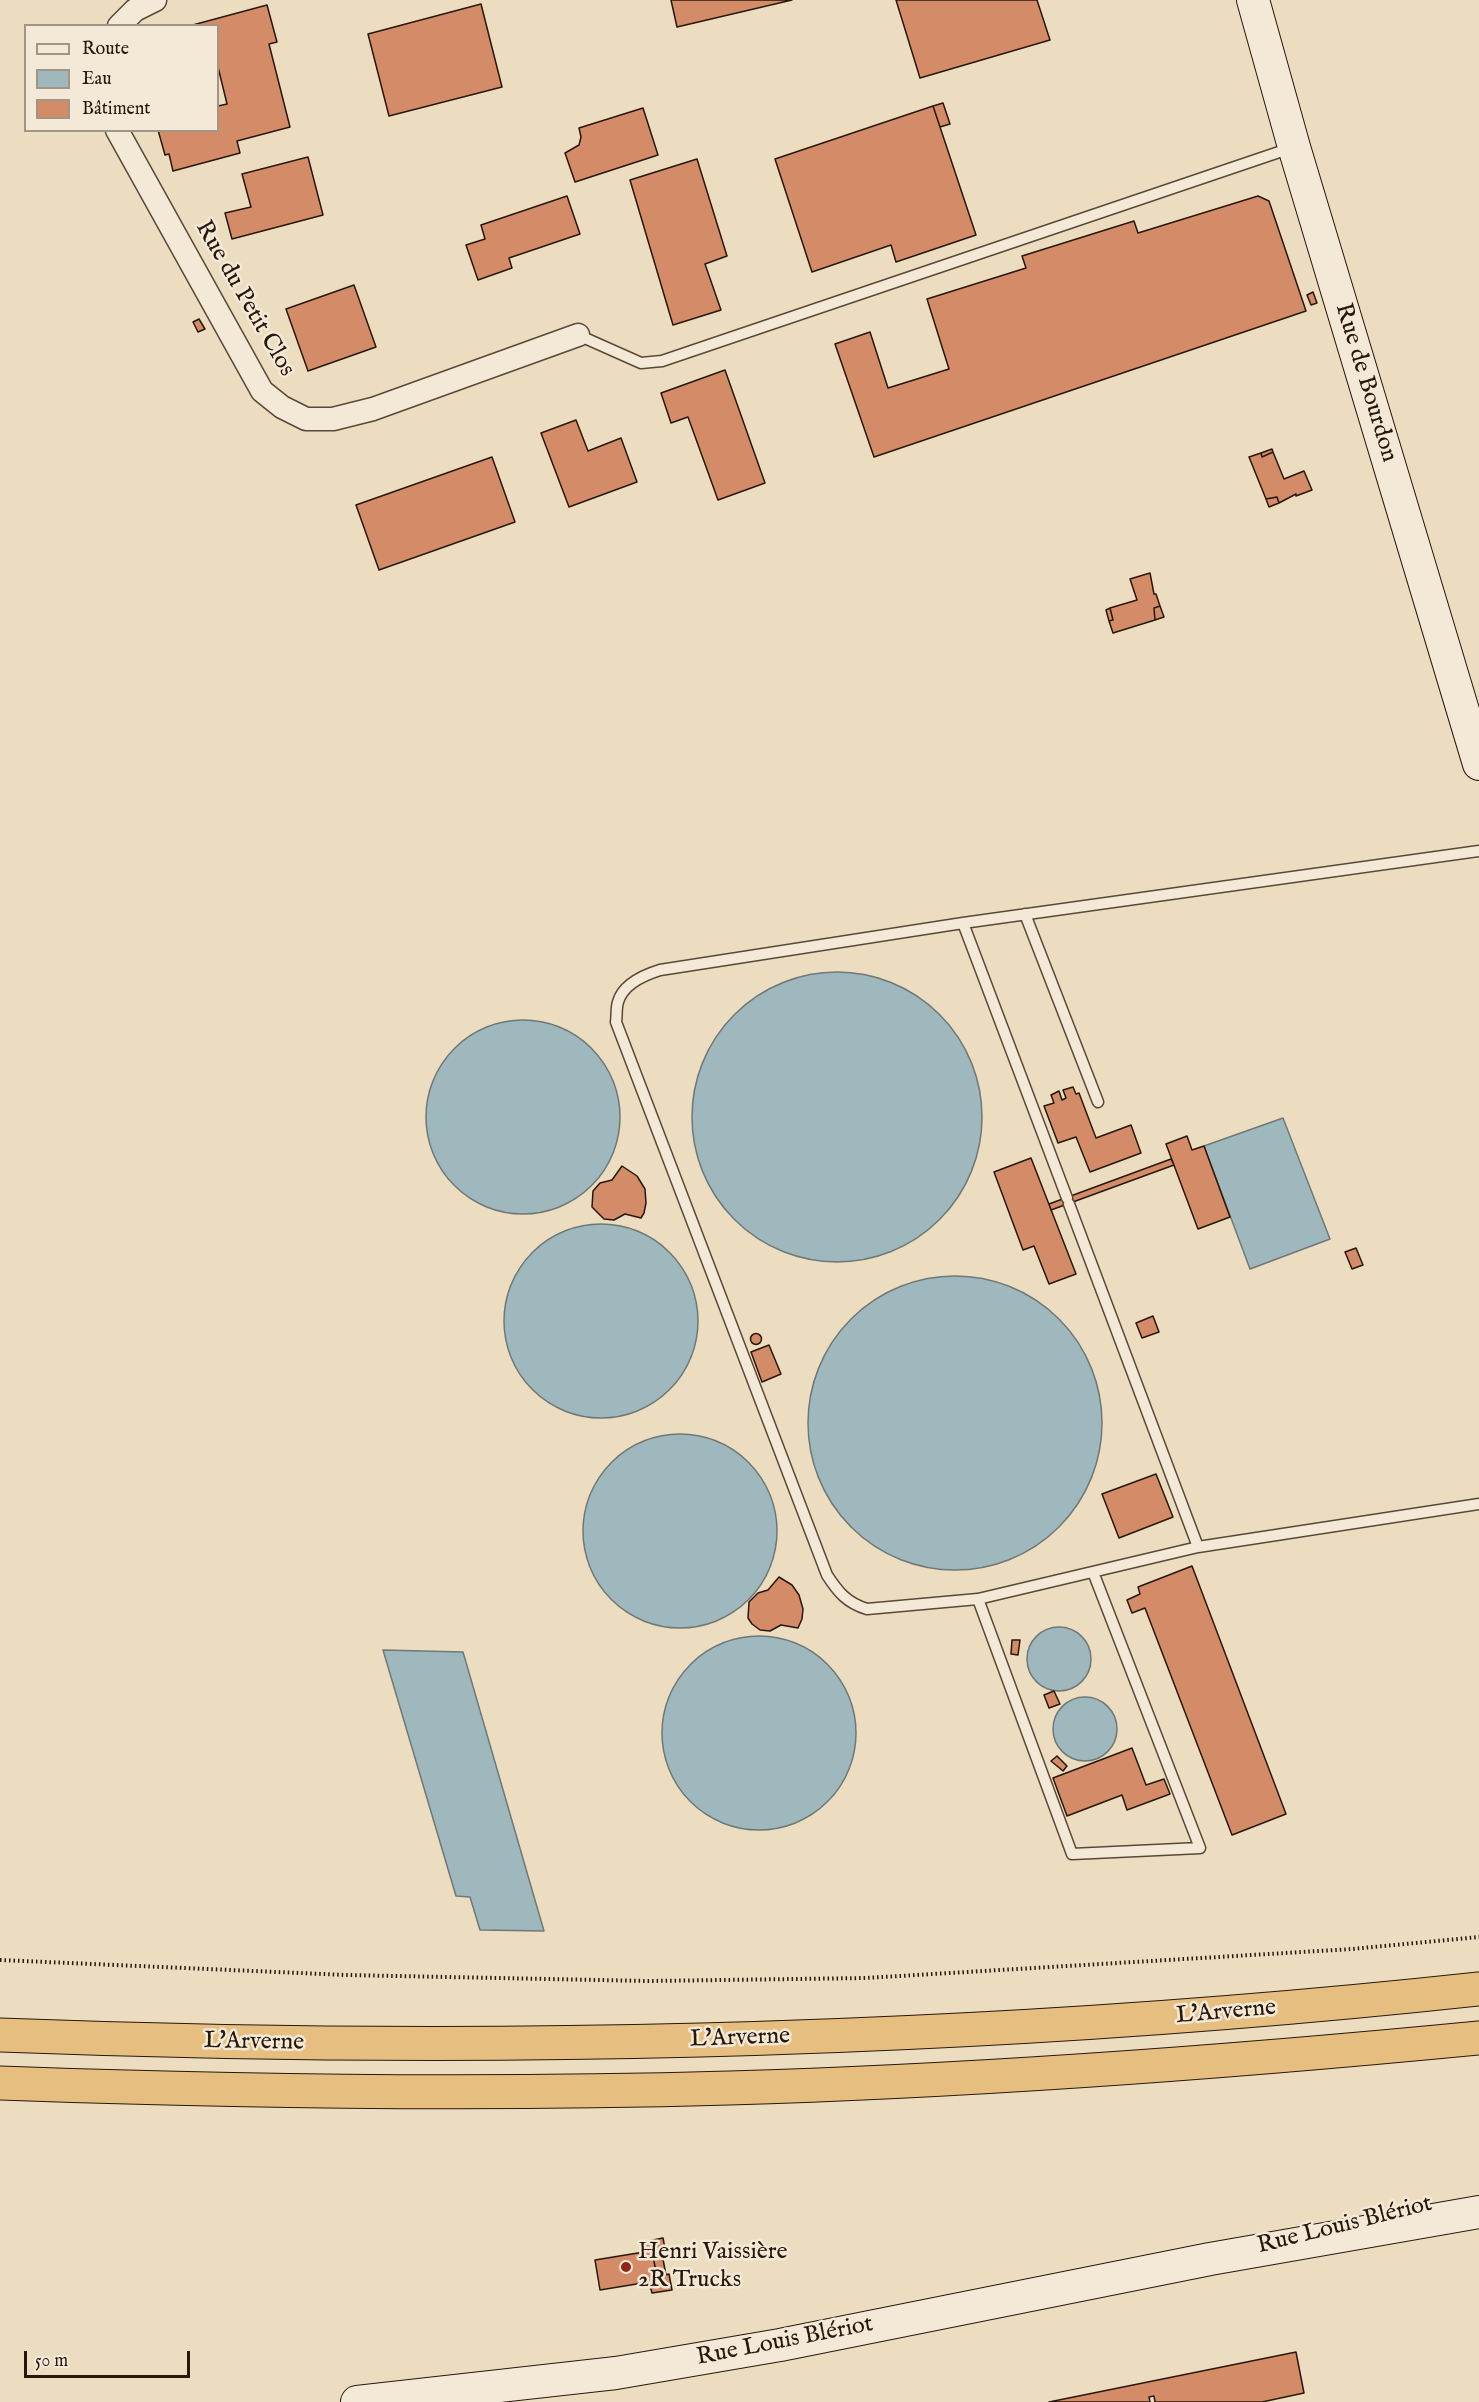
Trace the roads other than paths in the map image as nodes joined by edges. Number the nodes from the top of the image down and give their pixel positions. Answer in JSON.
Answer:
{"nodes":[{"id":1,"x":155,"y":0,"type":"edge"},
{"id":2,"x":1253,"y":0,"type":"edge"},
{"id":3,"x":121,"y":24,"type":"edge"},
{"id":4,"x":118,"y":132,"type":"edge"},
{"id":5,"x":1294,"y":147,"type":"junction"},
{"id":6,"x":578,"y":334,"type":"joint"},
{"id":7,"x":1479,"y":764,"type":"edge"},
{"id":8,"x":1479,"y":851,"type":"edge"},
{"id":9,"x":1025,"y":914,"type":"junction"},
{"id":10,"x":963,"y":923,"type":"junction"},
{"id":11,"x":1098,"y":1102,"type":"dead end"},
{"id":12,"x":1479,"y":1504,"type":"edge"},
{"id":13,"x":1198,"y":1547,"type":"junction"},
{"id":14,"x":1093,"y":1572,"type":"junction"},
{"id":15,"x":978,"y":1599,"type":"junction"},
{"id":16,"x":1479,"y":1989,"type":"edge"},
{"id":17,"x":0,"y":2035,"type":"edge"},
{"id":18,"x":1479,"y":2038,"type":"edge"},
{"id":19,"x":0,"y":2083,"type":"edge"},
{"id":20,"x":44,"y":2084,"type":"junction"},
{"id":21,"x":0,"y":2096,"type":"edge"},
{"id":22,"x":1479,"y":2193,"type":"edge"},
{"id":23,"x":1479,"y":2212,"type":"edge"},
{"id":24,"x":1210,"y":2259,"type":"junction"},
{"id":25,"x":357,"y":2402,"type":"edge"}],
"edges":[{"from":1,"to":3,"type":"street"},
{"from":2,"to":5,"type":"main road","name":"Rue de Bourdon"},
{"from":4,"to":6,"type":"street","name":"Rue du Petit Clos"},
{"from":5,"to":6,"type":"lane"},
{"from":5,"to":7,"type":"main road","name":"Rue de Bourdon"},
{"from":8,"to":9,"type":"lane"},
{"from":9,"to":10,"type":"lane"},
{"from":9,"to":11,"type":"lane"},
{"from":10,"to":13,"type":"lane"},
{"from":10,"to":15,"type":"lane"},
{"from":12,"to":13,"type":"lane"},
{"from":13,"to":14,"type":"lane"},
{"from":14,"to":15,"type":"lane"},
{"from":14,"to":15,"type":"lane"},
{"from":16,"to":17,"type":"highway","name":"L'Arverne"},
{"from":18,"to":20,"type":"highway","name":"L'Arverne"},
{"from":19,"to":20,"type":"highway","name":"L'Arverne"},
{"from":20,"to":21,"type":"highway"},
{"from":22,"to":24,"type":"main road","name":"Rue Louis Blériot"},
{"from":23,"to":24,"type":"main road","name":"Rue Louis Blériot"},
{"from":24,"to":25,"type":"main road","name":"Rue Louis Blériot"}]}
